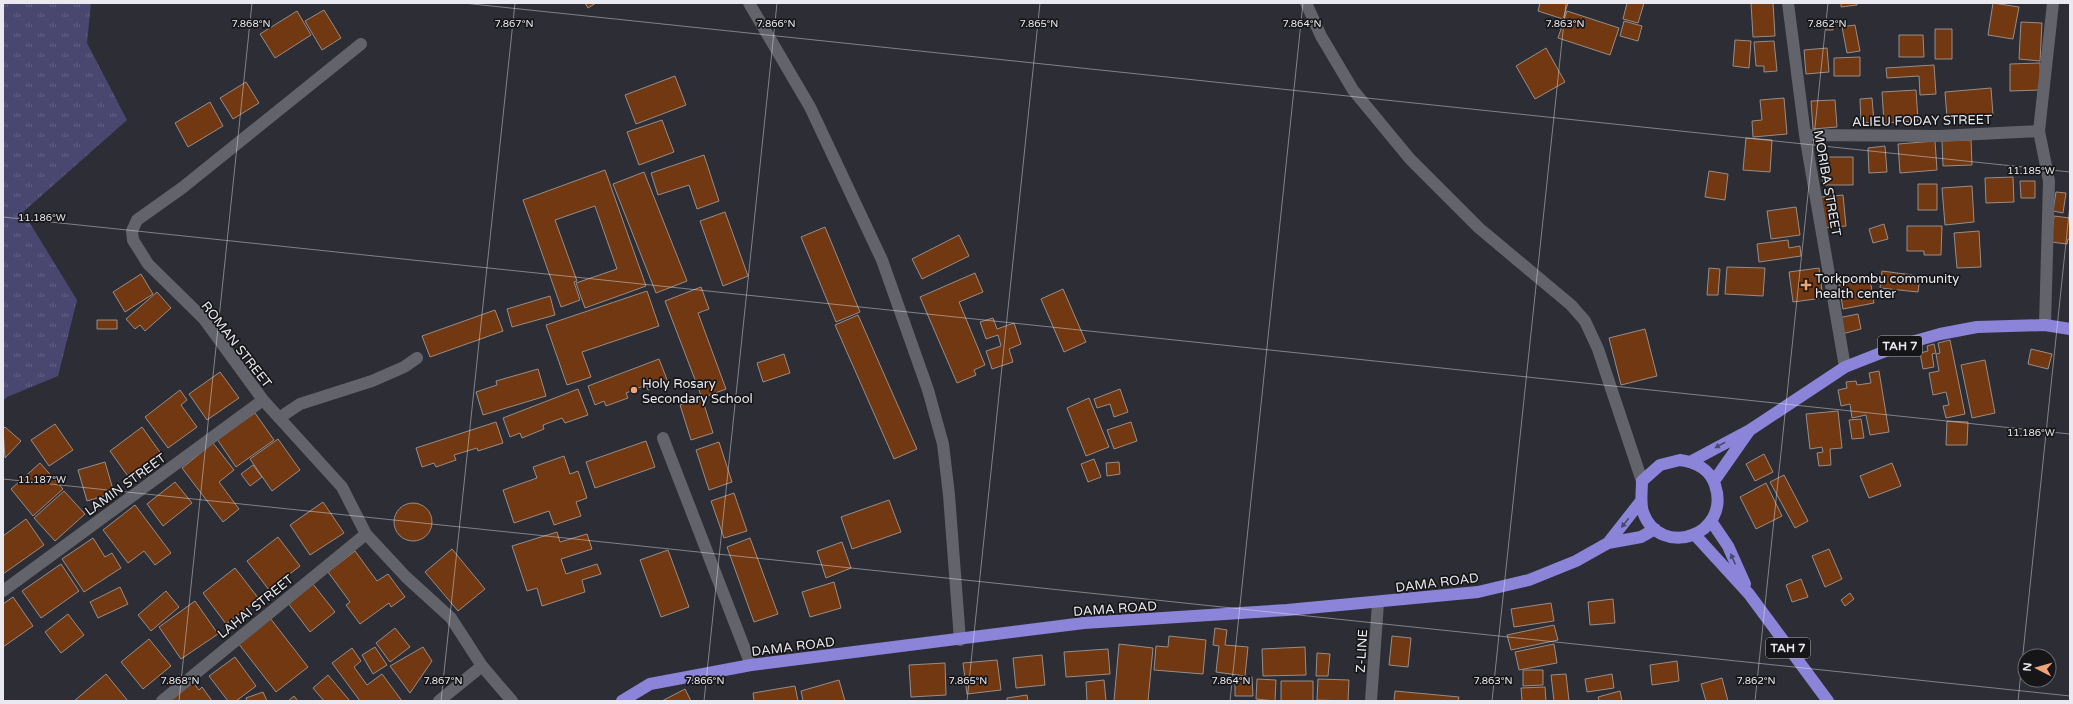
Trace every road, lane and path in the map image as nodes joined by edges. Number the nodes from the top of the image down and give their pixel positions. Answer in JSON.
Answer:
{"nodes":[{"id":1,"x":749,"y":3,"type":"edge"},
{"id":2,"x":1306,"y":3,"type":"edge"},
{"id":3,"x":1788,"y":3,"type":"edge"},
{"id":4,"x":2053,"y":3,"type":"edge"},
{"id":5,"x":361,"y":44,"type":"dead end"},
{"id":6,"x":2039,"y":131,"type":"junction"},
{"id":7,"x":1805,"y":135,"type":"junction"},
{"id":8,"x":2045,"y":325,"type":"junction"},
{"id":9,"x":2070,"y":329,"type":"edge"},
{"id":10,"x":417,"y":358,"type":"dead end"},
{"id":11,"x":1845,"y":367,"type":"junction"},
{"id":12,"x":263,"y":400,"type":"junction"},
{"id":13,"x":279,"y":418,"type":"junction"},
{"id":14,"x":1750,"y":430,"type":"junction"},
{"id":15,"x":663,"y":438,"type":"dead end"},
{"id":16,"x":1690,"y":462,"type":"junction"},
{"id":17,"x":1642,"y":481,"type":"junction"},
{"id":18,"x":1714,"y":481,"type":"junction"},
{"id":19,"x":1641,"y":502,"type":"junction"},
{"id":20,"x":1711,"y":521,"type":"junction"},
{"id":21,"x":1655,"y":529,"type":"junction"},
{"id":22,"x":366,"y":534,"type":"junction"},
{"id":23,"x":1695,"y":535,"type":"junction"},
{"id":24,"x":1608,"y":543,"type":"junction"},
{"id":25,"x":3,"y":591,"type":"edge"},
{"id":26,"x":1749,"y":594,"type":"junction"},
{"id":27,"x":1378,"y":603,"type":"junction"},
{"id":28,"x":960,"y":640,"type":"junction"},
{"id":29,"x":751,"y":665,"type":"junction"},
{"id":30,"x":482,"y":666,"type":"junction"},
{"id":31,"x":626,"y":700,"type":"edge"},
{"id":32,"x":162,"y":701,"type":"edge"},
{"id":33,"x":439,"y":701,"type":"edge"},
{"id":34,"x":512,"y":701,"type":"edge"},
{"id":35,"x":1372,"y":701,"type":"edge"},
{"id":36,"x":1828,"y":701,"type":"edge"}],
"edges":[{"from":1,"to":28,"type":"street"},
{"from":2,"to":17,"type":"street"},
{"from":3,"to":7,"type":"street","name":"MORIBA STREET"},
{"from":4,"to":6,"type":"street"},
{"from":5,"to":12,"type":"street","name":"ROMAN STREET"},
{"from":6,"to":7,"type":"street","name":"ALIEU FODAY STREET"},
{"from":6,"to":8,"type":"street"},
{"from":7,"to":11,"type":"street","name":"MORIBA STREET"},
{"from":8,"to":9,"type":"highway","number":"TAH 7"},
{"from":8,"to":11,"type":"highway","number":"TAH 7"},
{"from":10,"to":13,"type":"street"},
{"from":11,"to":14,"type":"highway","number":"TAH 7"},
{"from":12,"to":13,"type":"street","name":"ROMAN STREET"},
{"from":12,"to":25,"type":"street","name":"LAMIN STREET"},
{"from":13,"to":22,"type":"street","name":"ROMAN STREET"},
{"from":14,"to":16,"type":"highway","number":"TAH 7","one_way":true},
{"from":14,"to":18,"type":"highway","number":"TAH 7"},
{"from":15,"to":29,"type":"street"},
{"from":16,"to":17,"type":"highway"},
{"from":16,"to":18,"type":"highway"},
{"from":17,"to":19,"type":"highway"},
{"from":18,"to":20,"type":"highway"},
{"from":19,"to":21,"type":"highway"},
{"from":19,"to":24,"type":"highway","one_way":true},
{"from":20,"to":23,"type":"highway"},
{"from":26,"to":20,"type":"highway","number":"TAH 7","one_way":true},
{"from":21,"to":23,"type":"highway"},
{"from":21,"to":24,"type":"highway"},
{"from":22,"to":30,"type":"street","name":"ROMAN STREET"},
{"from":22,"to":32,"type":"street","name":"LAHAI STREET"},
{"from":23,"to":26,"type":"highway","number":"TAH 7"},
{"from":24,"to":27,"type":"highway","name":"DAMA ROAD"},
{"from":26,"to":36,"type":"highway","number":"TAH 7"},
{"from":27,"to":28,"type":"highway","name":"DAMA ROAD"},
{"from":27,"to":35,"type":"street","name":"Z-LINE"},
{"from":28,"to":29,"type":"highway","name":"DAMA ROAD"},
{"from":29,"to":31,"type":"highway","name":"DAMA ROAD"},
{"from":30,"to":33,"type":"street"},
{"from":30,"to":34,"type":"street","name":"ROMAN STREET"}]}
